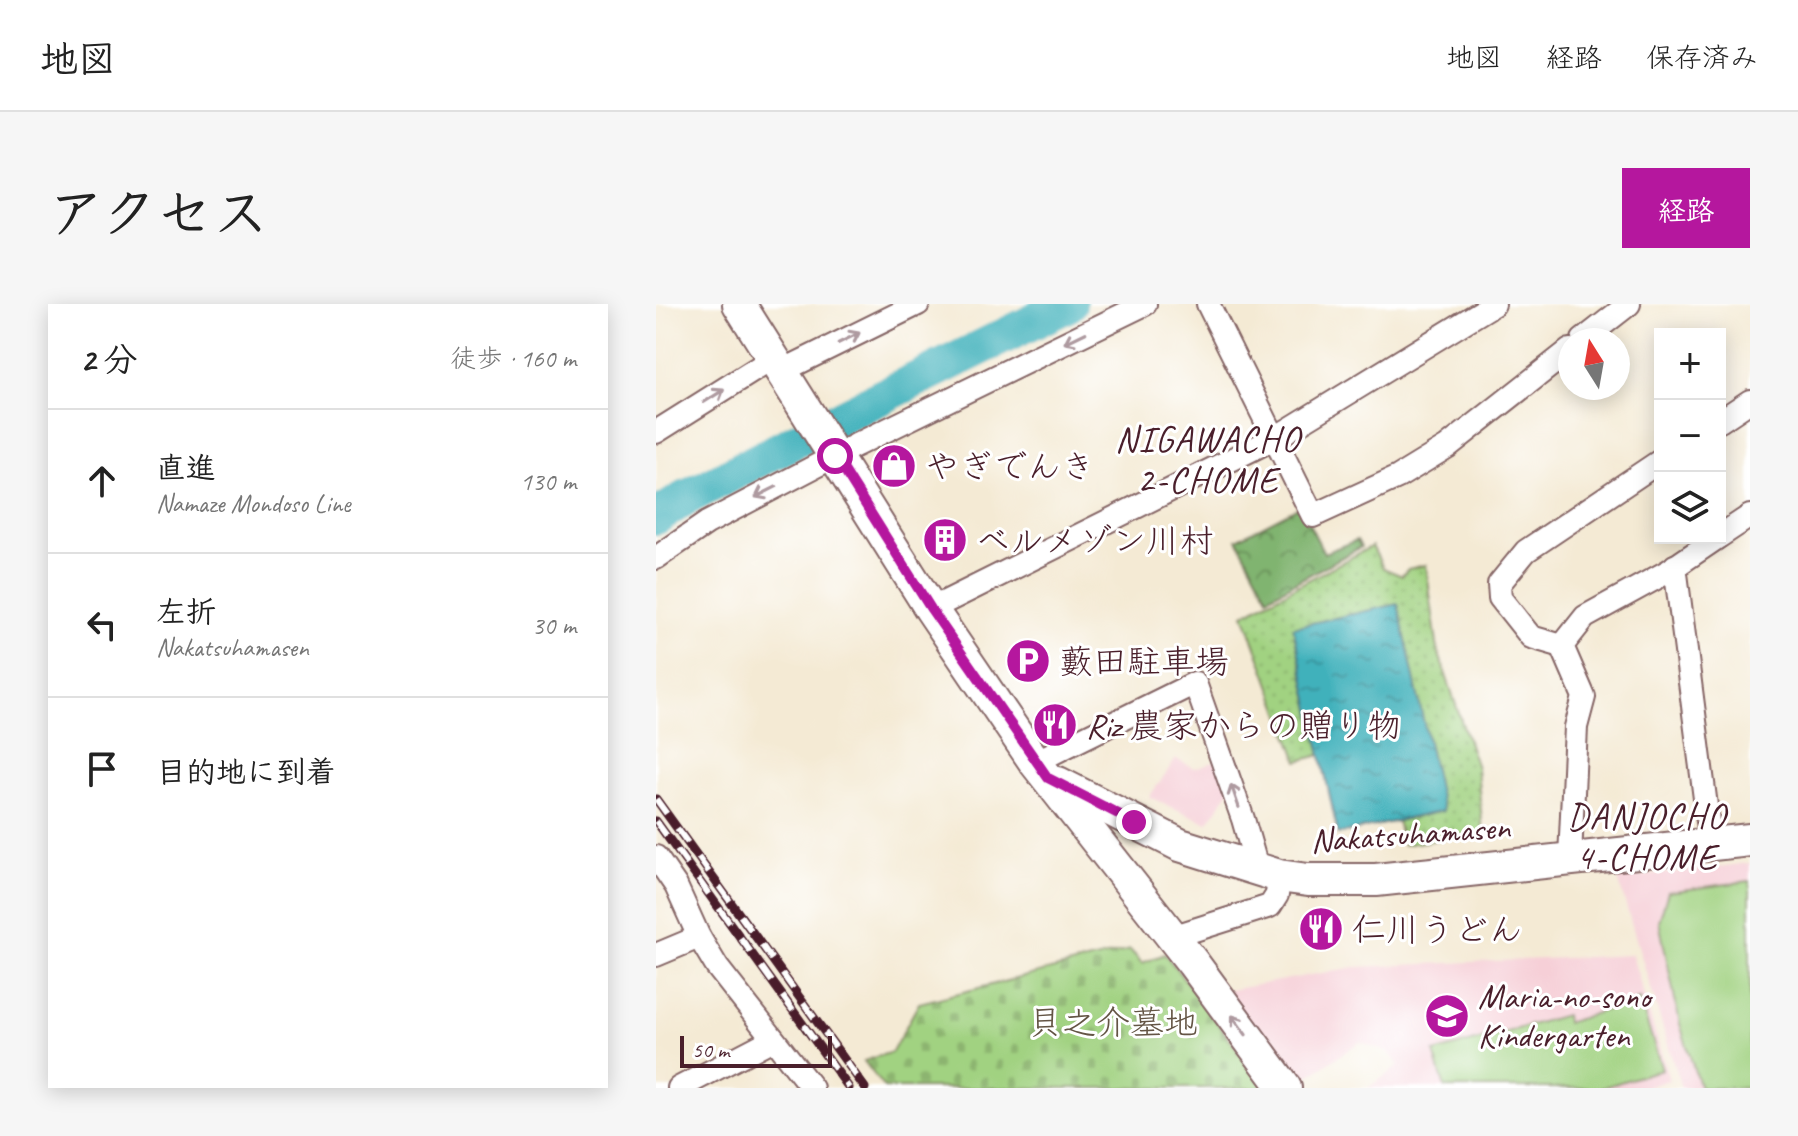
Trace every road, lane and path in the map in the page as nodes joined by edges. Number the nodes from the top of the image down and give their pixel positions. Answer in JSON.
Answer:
{"nodes":[{"id":1,"x":739,"y":304,"type":"edge"},
{"id":2,"x":918,"y":304,"type":"edge"},
{"id":3,"x":1145,"y":304,"type":"edge"},
{"id":4,"x":1208,"y":304,"type":"edge"},
{"id":5,"x":1494,"y":304,"type":"edge"},
{"id":6,"x":1629,"y":304,"type":"edge"},
{"id":7,"x":1598,"y":328,"type":"edge"},
{"id":8,"x":1558,"y":359,"type":"edge"},
{"id":9,"x":779,"y":369,"type":"junction"},
{"id":10,"x":1750,"y":401,"type":"edge"},
{"id":11,"x":1726,"y":417,"type":"edge"},
{"id":12,"x":656,"y":432,"type":"edge"},
{"id":13,"x":1275,"y":438,"type":"junction"},
{"id":14,"x":832,"y":451,"type":"junction"},
{"id":15,"x":1654,"y":465,"type":"edge"},
{"id":16,"x":1750,"y":516,"type":"edge"},
{"id":17,"x":1726,"y":532,"type":"edge"},
{"id":18,"x":1708,"y":544,"type":"edge"},
{"id":19,"x":656,"y":558,"type":"edge"},
{"id":20,"x":1675,"y":566,"type":"junction"},
{"id":21,"x":931,"y":609,"type":"junction"},
{"id":22,"x":1562,"y":646,"type":"junction"},
{"id":23,"x":1041,"y":770,"type":"junction"},
{"id":24,"x":1111,"y":810,"type":"junction"},
{"id":25,"x":1750,"y":840,"type":"edge"},
{"id":26,"x":1711,"y":845,"type":"junction"},
{"id":27,"x":1101,"y":846,"type":"junction"},
{"id":28,"x":656,"y":857,"type":"edge"},
{"id":29,"x":1570,"y":858,"type":"junction"},
{"id":30,"x":1268,"y":874,"type":"junction"},
{"id":31,"x":699,"y":937,"type":"junction"},
{"id":32,"x":1172,"y":937,"type":"junction"},
{"id":33,"x":656,"y":955,"type":"edge"},
{"id":34,"x":773,"y":1039,"type":"junction"},
{"id":35,"x":679,"y":1088,"type":"edge"},
{"id":36,"x":812,"y":1088,"type":"edge"},
{"id":37,"x":1285,"y":1088,"type":"edge"}],
"edges":[{"from":1,"to":9,"type":"main road"},
{"from":9,"to":2,"type":"street","one_way":true},
{"from":3,"to":14,"type":"street","one_way":true},
{"from":4,"to":13,"type":"street"},
{"from":5,"to":13,"type":"street"},
{"from":6,"to":7,"type":"street"},
{"from":8,"to":13,"type":"street"},
{"from":12,"to":9,"type":"street","one_way":true},
{"from":9,"to":14,"type":"main road"},
{"from":10,"to":11,"type":"street"},
{"from":13,"to":21,"type":"street"},
{"from":14,"to":19,"type":"street","one_way":true},
{"from":14,"to":21,"type":"main road"},
{"from":15,"to":22,"type":"street"},
{"from":16,"to":17,"type":"street"},
{"from":18,"to":20,"type":"street"},
{"from":20,"to":22,"type":"street"},
{"from":20,"to":26,"type":"street"},
{"from":21,"to":23,"type":"main road"},
{"from":22,"to":29,"type":"street"},
{"from":23,"to":24,"type":"main road","name":"Nakatsuhamasen"},
{"from":23,"to":27,"type":"main road"},
{"from":30,"to":23,"type":"street","one_way":true},
{"from":24,"to":27,"type":"main road"},
{"from":24,"to":30,"type":"main road","name":"Nakatsuhamasen"},
{"from":25,"to":26,"type":"main road","name":"Nakatsuhamasen"},
{"from":26,"to":29,"type":"main road","name":"Nakatsuhamasen"},
{"from":27,"to":32,"type":"main road"},
{"from":28,"to":31,"type":"street"},
{"from":29,"to":30,"type":"main road","name":"Nakatsuhamasen"},
{"from":30,"to":32,"type":"street"},
{"from":31,"to":33,"type":"street"},
{"from":31,"to":34,"type":"street"},
{"from":37,"to":32,"type":"main road","one_way":true},
{"from":34,"to":35,"type":"street"},
{"from":34,"to":36,"type":"street"}]}
